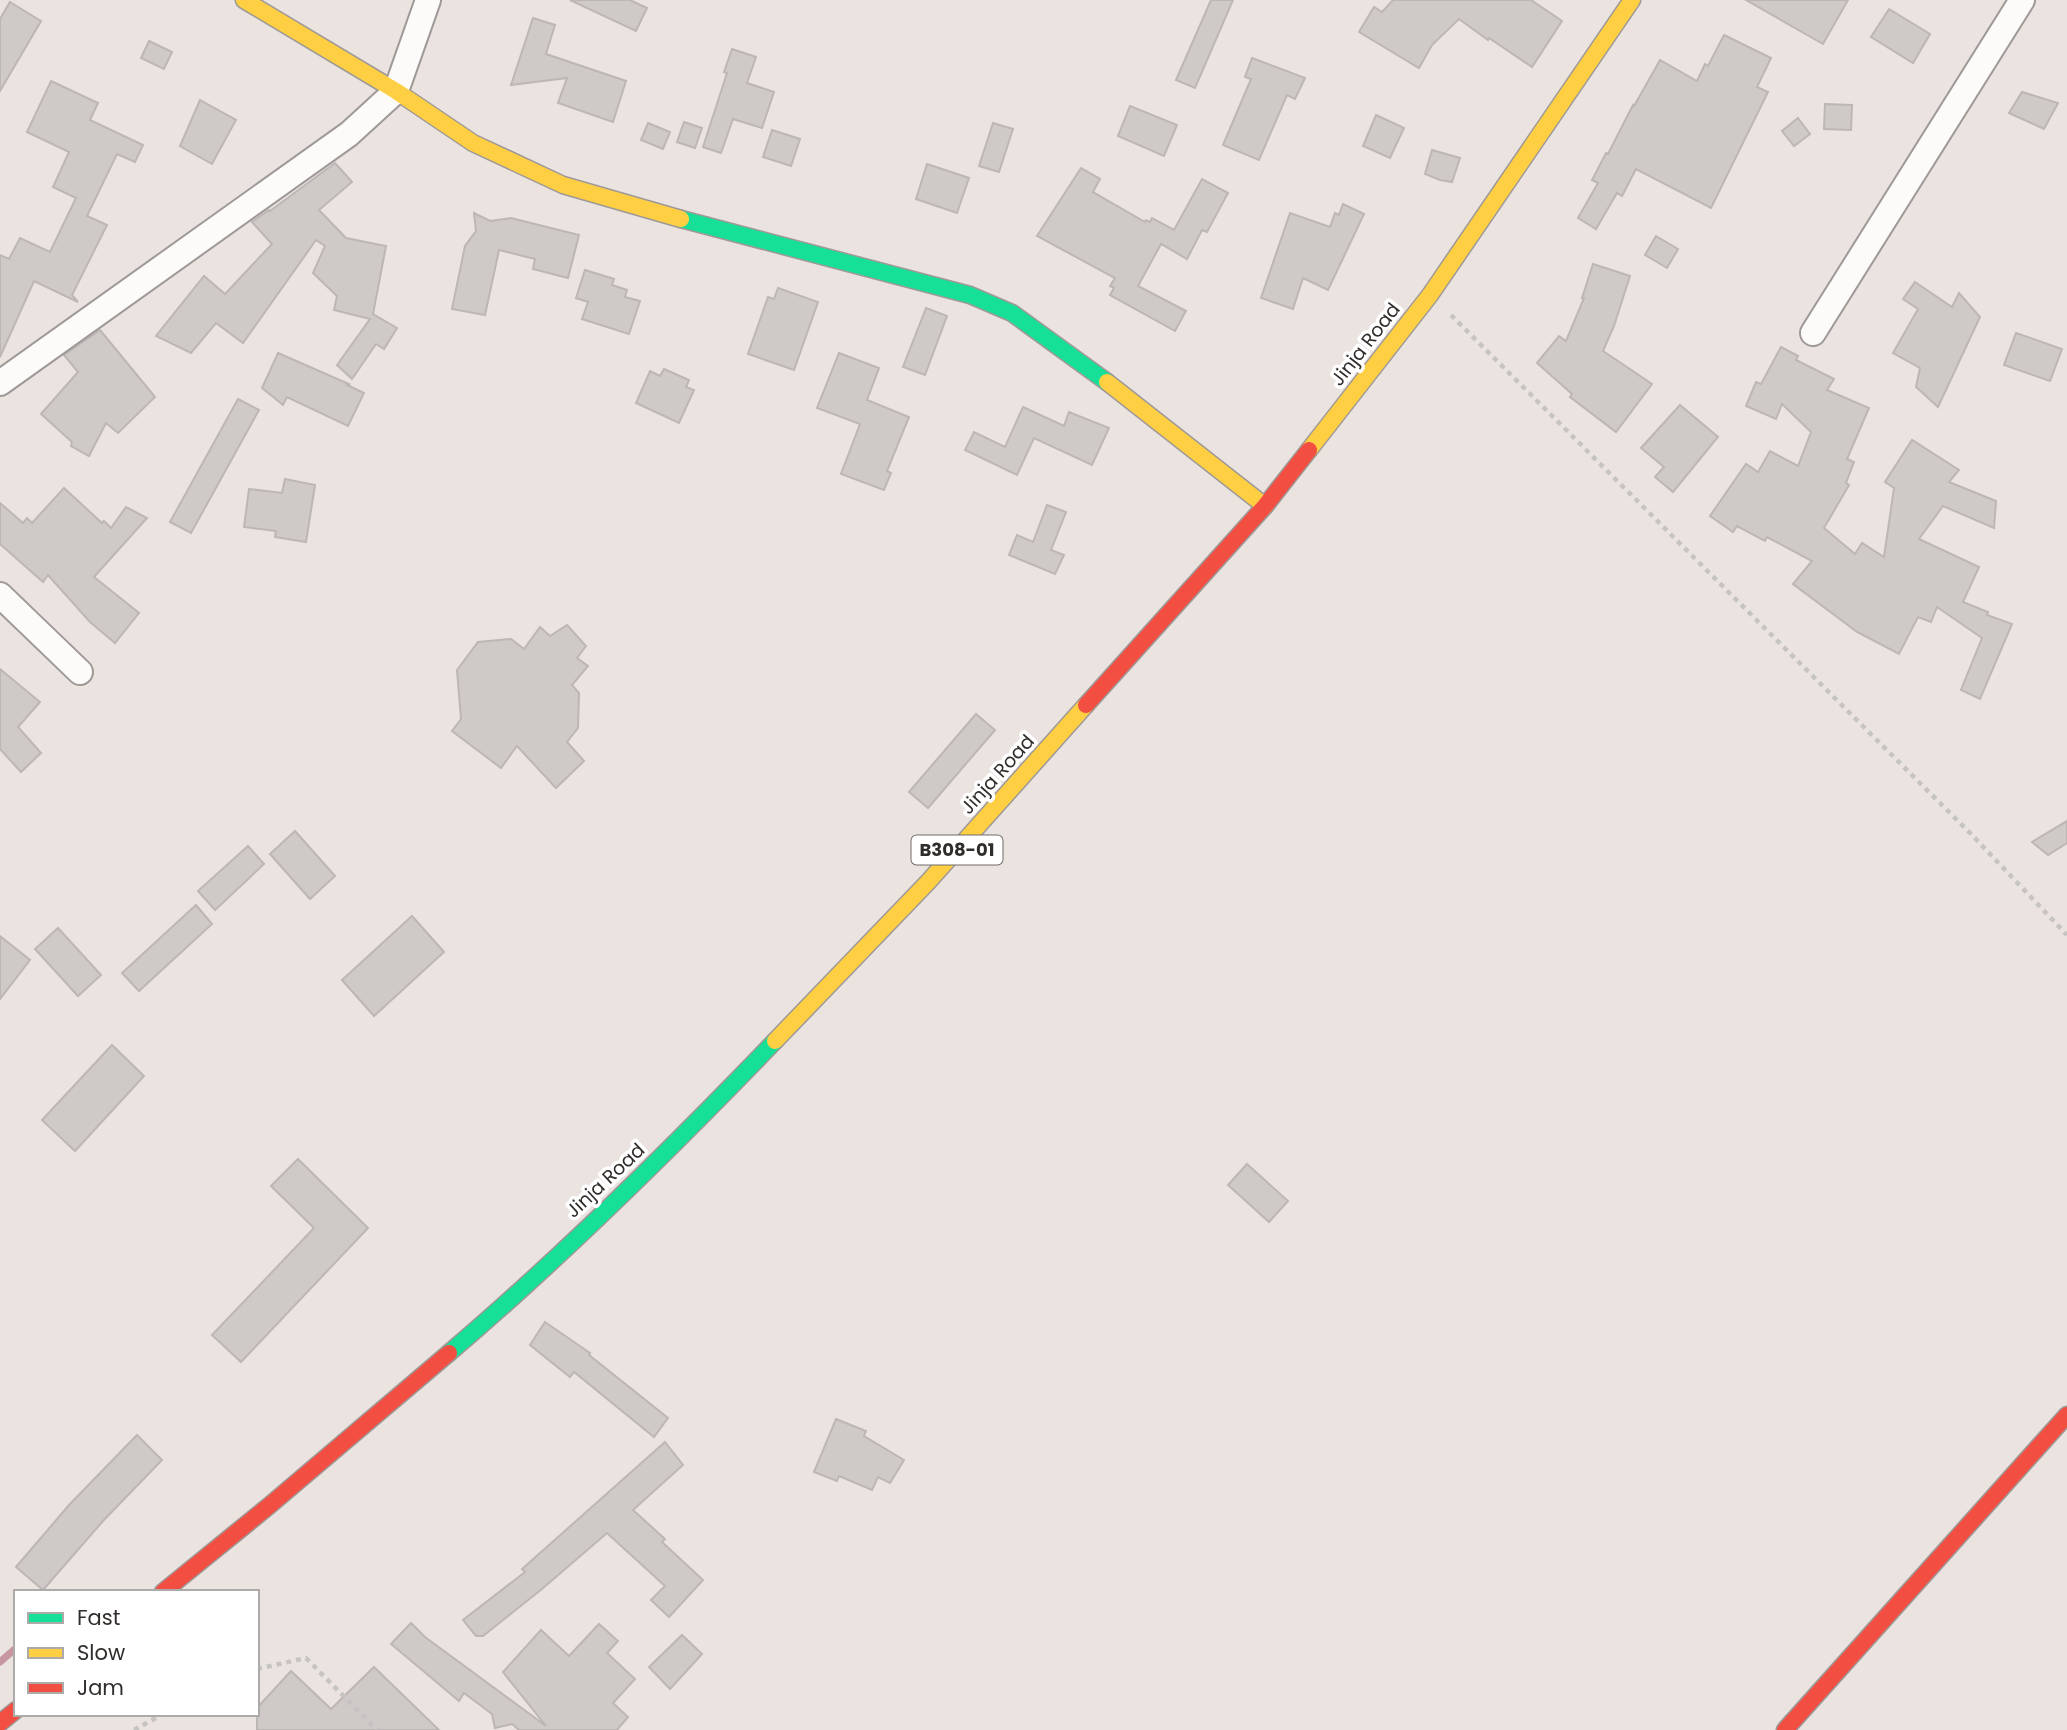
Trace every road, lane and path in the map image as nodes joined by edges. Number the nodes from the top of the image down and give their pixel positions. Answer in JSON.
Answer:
{"nodes":[{"id":1,"x":244,"y":0,"type":"edge"},
{"id":2,"x":428,"y":0,"type":"edge"},
{"id":3,"x":1632,"y":0,"type":"edge"},
{"id":4,"x":2022,"y":0,"type":"edge"},
{"id":5,"x":396,"y":91,"type":"junction"},
{"id":6,"x":1430,"y":295,"type":"junction"},
{"id":7,"x":1813,"y":333,"type":"dead end"},
{"id":8,"x":0,"y":383,"type":"edge"},
{"id":9,"x":1265,"y":506,"type":"junction"},
{"id":10,"x":0,"y":595,"type":"edge"},
{"id":11,"x":80,"y":672,"type":"dead end"},
{"id":12,"x":2067,"y":934,"type":"edge"},
{"id":13,"x":2067,"y":1415,"type":"edge"},
{"id":14,"x":165,"y":1590,"type":"edge"},
{"id":15,"x":259,"y":1668,"type":"edge"},
{"id":16,"x":159,"y":1716,"type":"edge"},
{"id":17,"x":134,"y":1730,"type":"edge"},
{"id":18,"x":377,"y":1730,"type":"edge"},
{"id":19,"x":1785,"y":1730,"type":"edge"}],
"edges":[{"from":1,"to":5,"type":"main road"},
{"from":2,"to":5,"type":"street"},
{"from":3,"to":6,"type":"main road","name":"Jinja Road","number":"B308-01"},
{"from":4,"to":7,"type":"street"},
{"from":5,"to":8,"type":"street"},
{"from":5,"to":9,"type":"main road"},
{"from":6,"to":9,"type":"main road","name":"Jinja Road","number":"B308-01"},
{"from":6,"to":12,"type":"path"},
{"from":9,"to":14,"type":"main road","name":"Jinja Road","number":"B308-01"},
{"from":10,"to":11,"type":"street"},
{"from":13,"to":19,"type":"main road"},
{"from":15,"to":18,"type":"path"},
{"from":16,"to":17,"type":"path"}]}
